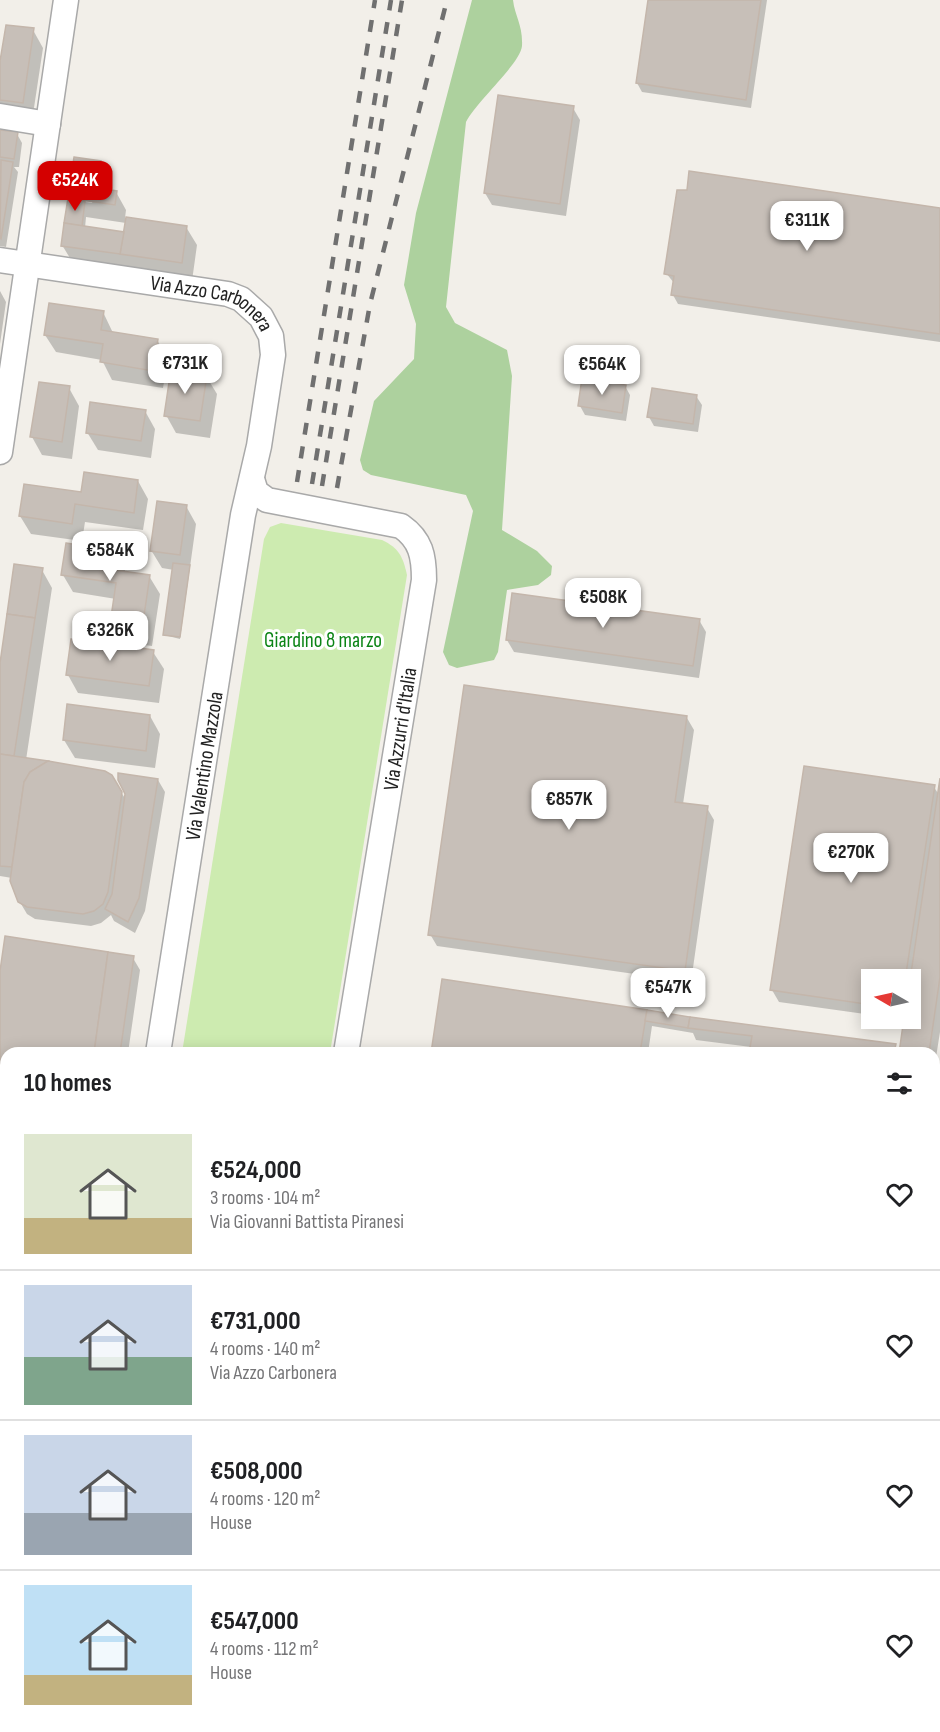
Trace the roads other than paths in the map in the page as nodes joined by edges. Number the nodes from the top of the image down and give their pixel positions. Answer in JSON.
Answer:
{"nodes":[{"id":1,"x":66,"y":0,"type":"edge"},
{"id":2,"x":0,"y":116,"type":"edge"},
{"id":3,"x":48,"y":124,"type":"junction"},
{"id":4,"x":0,"y":261,"type":"edge"},
{"id":5,"x":27,"y":265,"type":"junction"},
{"id":6,"x":259,"y":446,"type":"junction"},
{"id":7,"x":0,"y":452,"type":"edge"},
{"id":8,"x":252,"y":479,"type":"junction"},
{"id":9,"x":288,"y":504,"type":"junction"},
{"id":10,"x":159,"y":1047,"type":"edge"},
{"id":11,"x":347,"y":1047,"type":"edge"}],
"edges":[{"from":1,"to":3,"type":"street"},
{"from":2,"to":3,"type":"street"},
{"from":3,"to":5,"type":"street"},
{"from":4,"to":5,"type":"street","name":"Via Azzo Carbonera"},
{"from":5,"to":6,"type":"street","name":"Via Azzo Carbonera"},
{"from":5,"to":7,"type":"street"},
{"from":6,"to":8,"type":"street","name":"Via Azzo Carbonera"},
{"from":6,"to":9,"type":"street","name":"Via Azzurri d'Italia"},
{"from":8,"to":9,"type":"street","name":"Via Azzurri d'Italia"},
{"from":8,"to":10,"type":"street","name":"Via Valentino Mazzola"},
{"from":9,"to":11,"type":"street","name":"Via Azzurri d'Italia"}]}
